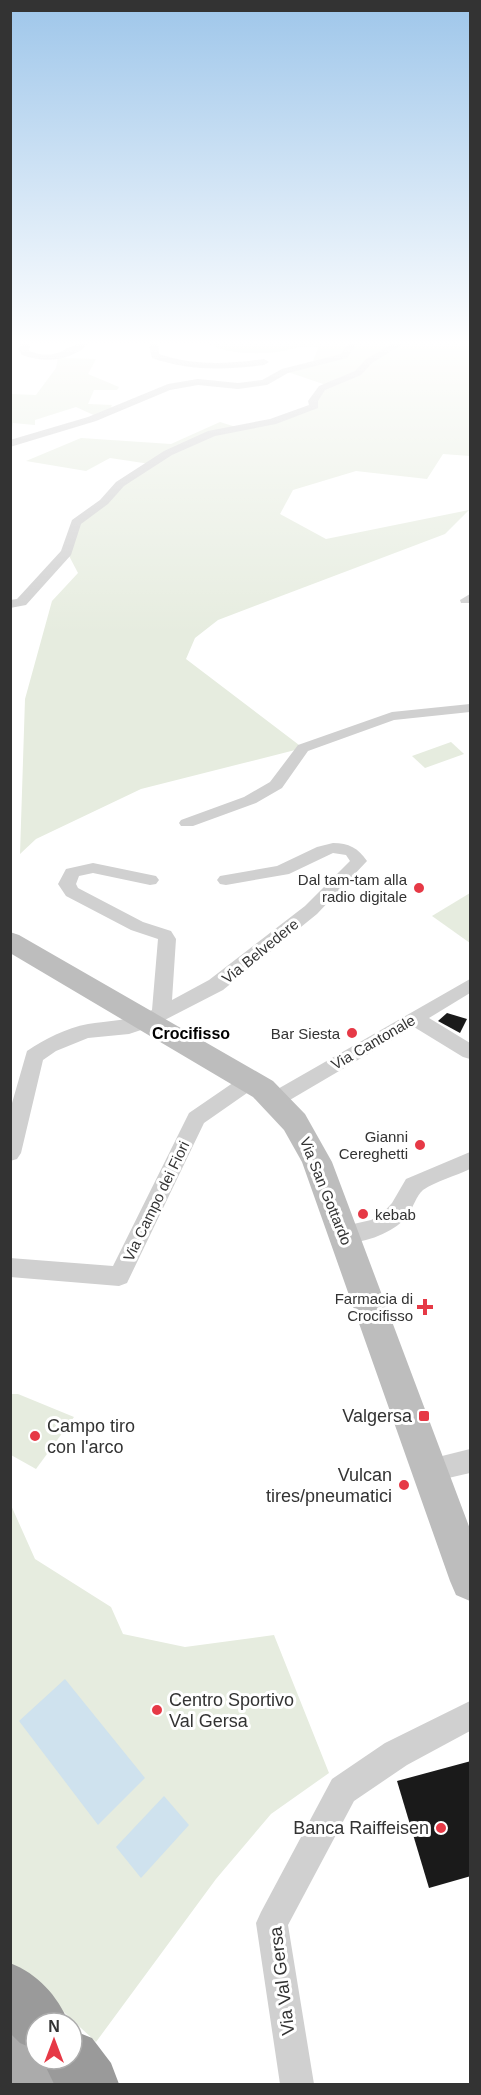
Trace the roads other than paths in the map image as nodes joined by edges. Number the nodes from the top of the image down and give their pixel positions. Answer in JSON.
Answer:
{"nodes":[{"id":1,"x":27,"y":439,"type":"edge"},
{"id":2,"x":199,"y":439,"type":"edge"},
{"id":3,"x":10,"y":444,"type":"edge"},
{"id":4,"x":11,"y":604,"type":"edge"},
{"id":5,"x":471,"y":708,"type":"edge"},
{"id":6,"x":187,"y":823,"type":"dead end"},
{"id":7,"x":150,"y":880,"type":"dead end"},
{"id":8,"x":226,"y":880,"type":"dead end"},
{"id":9,"x":10,"y":941,"type":"edge"},
{"id":10,"x":471,"y":985,"type":"edge"},
{"id":11,"x":154,"y":1017,"type":"junction"},
{"id":12,"x":414,"y":1018,"type":"junction"},
{"id":13,"x":471,"y":1037,"type":"edge"},
{"id":14,"x":450,"y":1040,"type":"junction"},
{"id":15,"x":471,"y":1052,"type":"edge"},
{"id":16,"x":263,"y":1090,"type":"junction"},
{"id":17,"x":10,"y":1152,"type":"edge"},
{"id":18,"x":471,"y":1160,"type":"edge"},
{"id":19,"x":345,"y":1234,"type":"junction"},
{"id":20,"x":10,"y":1267,"type":"edge"},
{"id":21,"x":471,"y":1461,"type":"edge"},
{"id":22,"x":431,"y":1470,"type":"junction"},
{"id":23,"x":471,"y":1581,"type":"edge"},
{"id":24,"x":471,"y":1716,"type":"edge"},
{"id":25,"x":10,"y":1991,"type":"edge"},
{"id":26,"x":29,"y":2011,"type":"edge"},
{"id":27,"x":10,"y":2052,"type":"edge"},
{"id":28,"x":80,"y":2071,"type":"edge"},
{"id":29,"x":44,"y":2085,"type":"edge"},
{"id":30,"x":90,"y":2085,"type":"edge"},
{"id":31,"x":297,"y":2085,"type":"edge"}],
"edges":[{"from":1,"to":3,"type":"street"},
{"from":2,"to":4,"type":"street"},
{"from":5,"to":6,"type":"street"},
{"from":7,"to":11,"type":"street"},
{"from":8,"to":11,"type":"street","name":"Via Belvedere"},
{"from":9,"to":11,"type":"main road","name":"Via San Gottardo"},
{"from":10,"to":12,"type":"street","name":"Via Cantonale"},
{"from":11,"to":16,"type":"main road","name":"Via San Gottardo"},
{"from":11,"to":17,"type":"street"},
{"from":12,"to":14,"type":"street"},
{"from":12,"to":16,"type":"street","name":"Via Cantonale"},
{"from":13,"to":14,"type":"street"},
{"from":14,"to":15,"type":"street"},
{"from":16,"to":19,"type":"main road","name":"Via San Gottardo"},
{"from":16,"to":20,"type":"street","name":"Via Campo dei Fiori"},
{"from":18,"to":19,"type":"street"},
{"from":19,"to":22,"type":"main road","name":"Via San Gottardo"},
{"from":21,"to":22,"type":"street"},
{"from":22,"to":23,"type":"main road","name":"Via San Gottardo"},
{"from":24,"to":31,"type":"street","name":"Via Val Gersa"},
{"from":25,"to":26,"type":"highway"},
{"from":27,"to":29,"type":"main road"},
{"from":28,"to":30,"type":"highway"}]}
